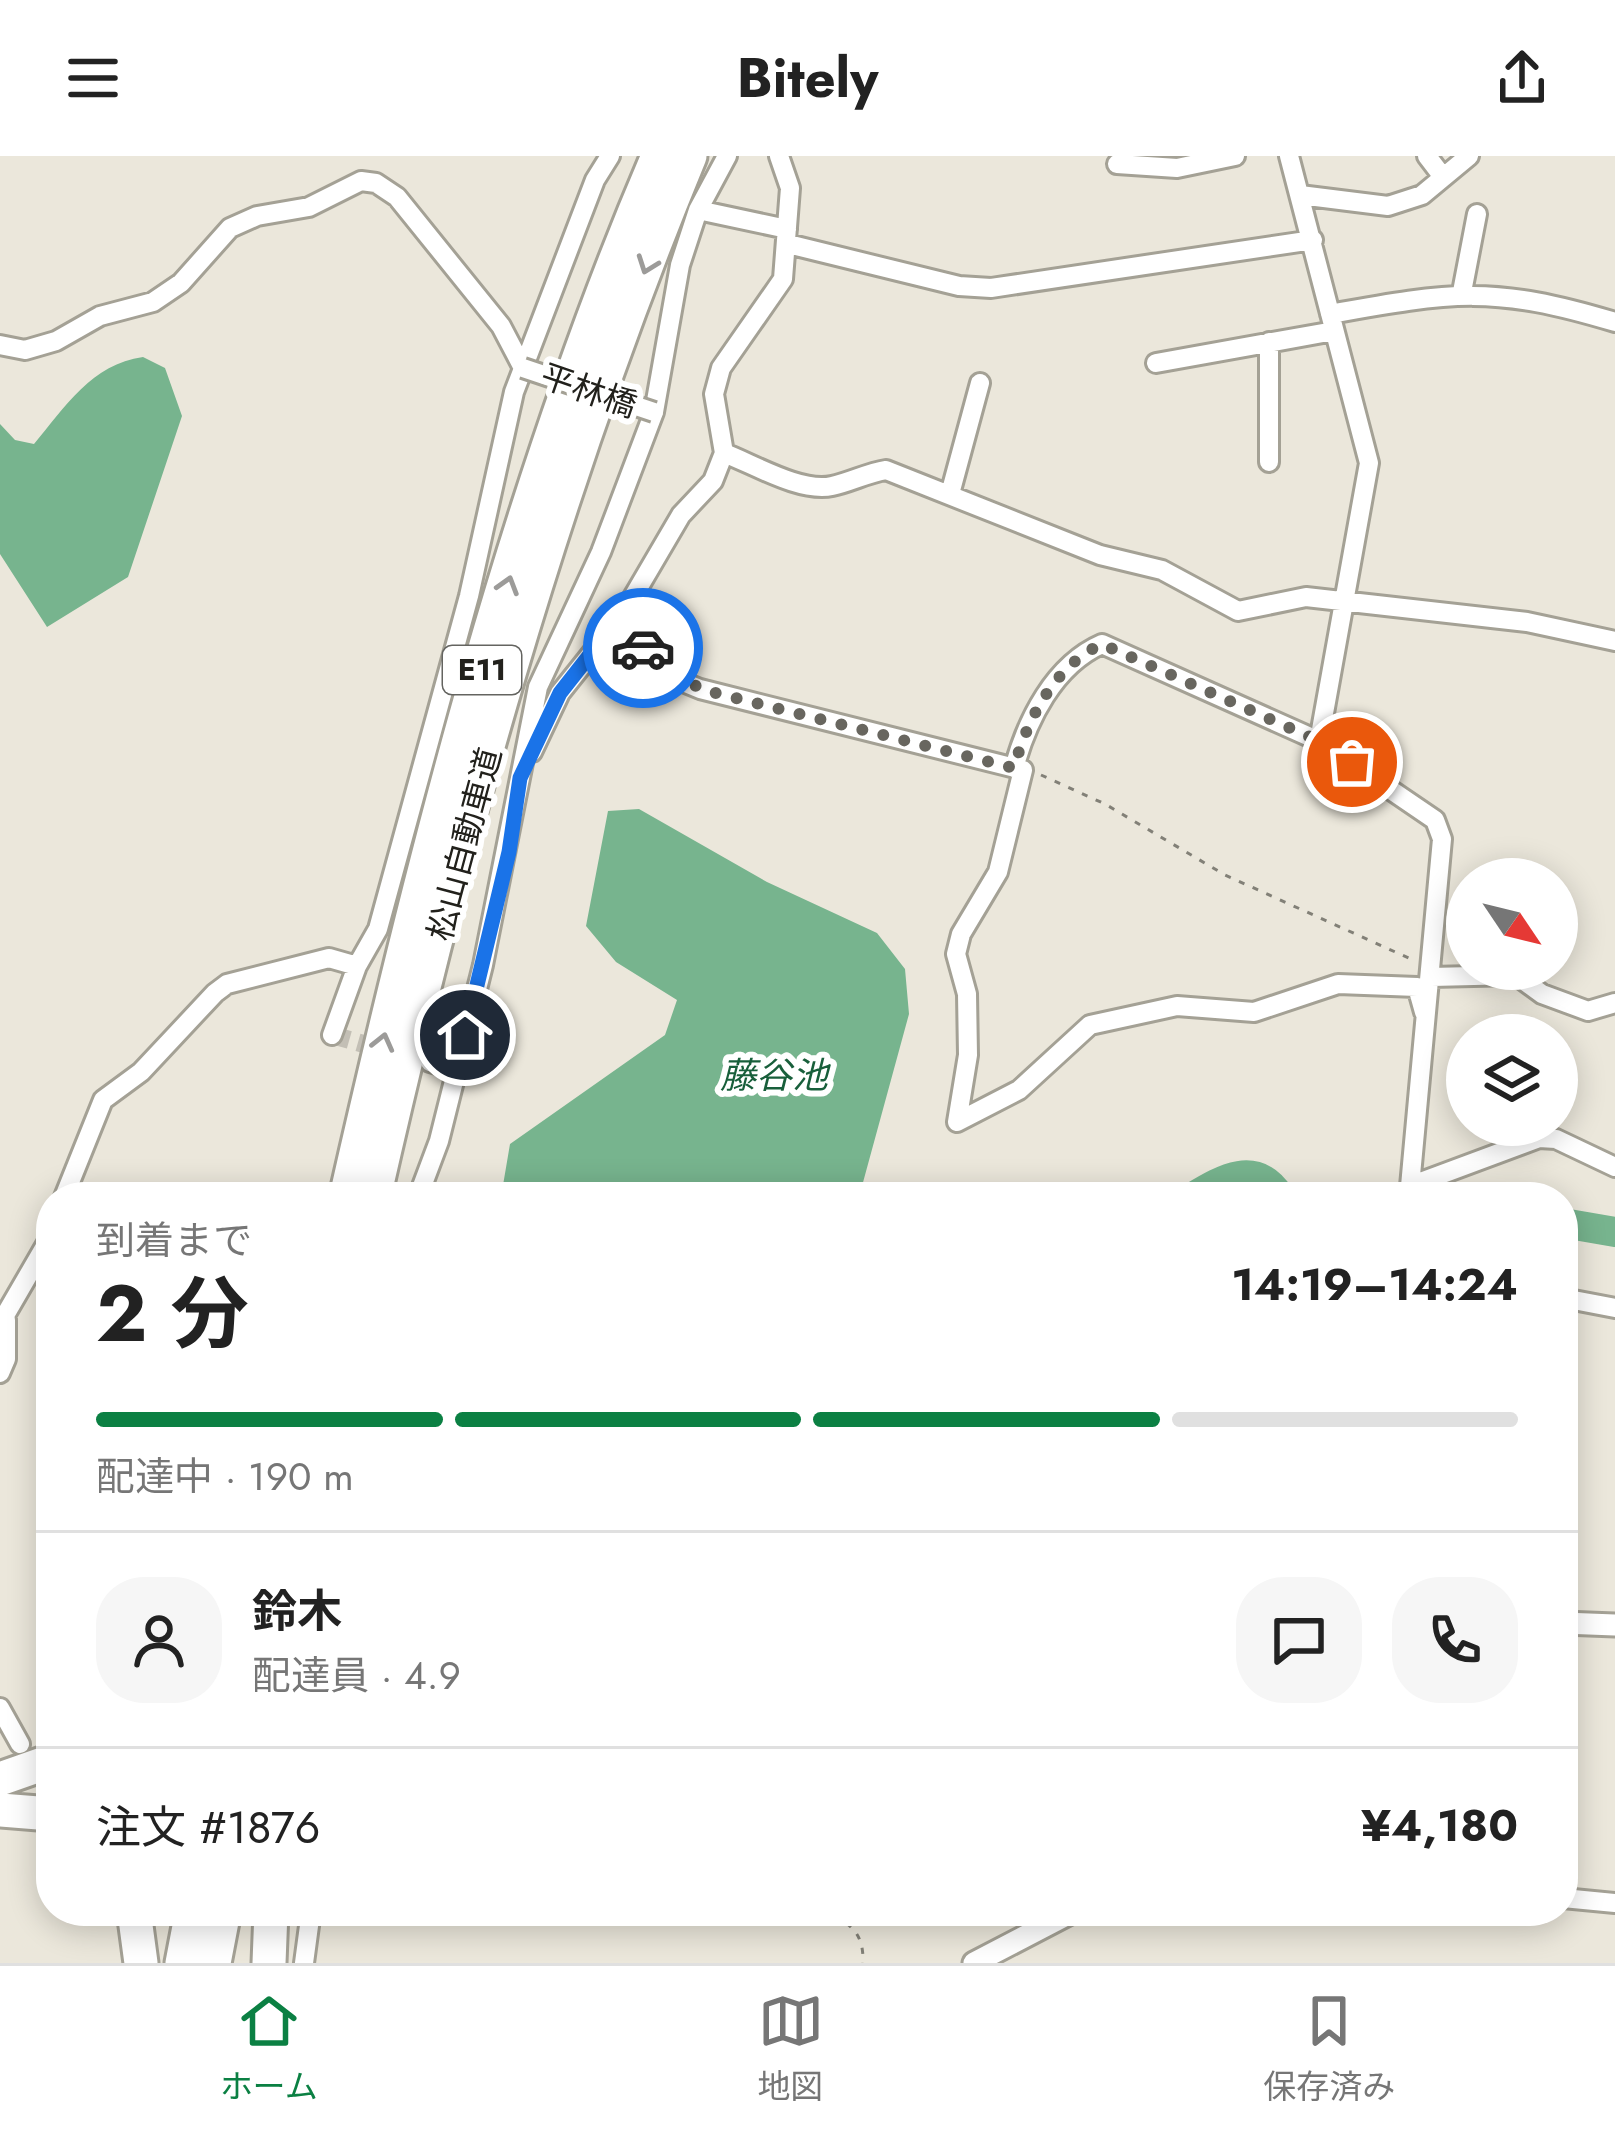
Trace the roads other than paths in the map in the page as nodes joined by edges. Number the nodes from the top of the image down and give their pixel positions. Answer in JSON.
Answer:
{"nodes":[{"id":1,"x":610,"y":156,"type":"edge"},
{"id":2,"x":658,"y":156,"type":"edge"},
{"id":3,"x":690,"y":156,"type":"edge"},
{"id":4,"x":727,"y":156,"type":"edge"},
{"id":5,"x":779,"y":156,"type":"edge"},
{"id":6,"x":1289,"y":156,"type":"edge"},
{"id":7,"x":1427,"y":156,"type":"edge"},
{"id":8,"x":1469,"y":156,"type":"edge"},
{"id":9,"x":1226,"y":157,"type":"edge"},
{"id":10,"x":1127,"y":162,"type":"edge"},
{"id":11,"x":1443,"y":177,"type":"junction"},
{"id":12,"x":1300,"y":195,"type":"junction"},
{"id":13,"x":698,"y":210,"type":"junction"},
{"id":14,"x":1477,"y":214,"type":"dead end"},
{"id":15,"x":787,"y":237,"type":"junction"},
{"id":16,"x":1312,"y":240,"type":"junction"},
{"id":17,"x":1462,"y":292,"type":"junction"},
{"id":18,"x":1332,"y":322,"type":"junction"},
{"id":19,"x":1615,"y":322,"type":"edge"},
{"id":20,"x":1269,"y":342,"type":"junction"},
{"id":21,"x":0,"y":345,"type":"edge"},
{"id":22,"x":1156,"y":363,"type":"dead end"},
{"id":23,"x":523,"y":368,"type":"junction"},
{"id":24,"x":980,"y":383,"type":"dead end"},
{"id":25,"x":655,"y":412,"type":"junction"},
{"id":26,"x":724,"y":453,"type":"junction"},
{"id":27,"x":1269,"y":462,"type":"dead end"},
{"id":28,"x":950,"y":494,"type":"junction"},
{"id":29,"x":1345,"y":602,"type":"junction"},
{"id":30,"x":615,"y":623,"type":"junction"},
{"id":31,"x":1615,"y":641,"type":"edge"},
{"id":32,"x":1319,"y":741,"type":"junction"},
{"id":33,"x":1018,"y":769,"type":"junction"},
{"id":34,"x":520,"y":778,"type":"junction"},
{"id":35,"x":357,"y":966,"type":"junction"},
{"id":36,"x":1424,"y":982,"type":"junction"},
{"id":37,"x":1615,"y":1004,"type":"edge"},
{"id":38,"x":332,"y":1035,"type":"dead end"},
{"id":39,"x":417,"y":1070,"type":"junction"},
{"id":40,"x":457,"y":1070,"type":"junction"},
{"id":41,"x":1615,"y":1167,"type":"edge"},
{"id":42,"x":70,"y":1182,"type":"edge"},
{"id":43,"x":348,"y":1182,"type":"edge"},
{"id":44,"x":383,"y":1182,"type":"edge"},
{"id":45,"x":423,"y":1182,"type":"edge"},
{"id":46,"x":1411,"y":1182,"type":"edge"},
{"id":47,"x":1434,"y":1182,"type":"edge"},
{"id":48,"x":36,"y":1263,"type":"edge"},
{"id":49,"x":1578,"y":1301,"type":"edge"},
{"id":50,"x":1615,"y":1308,"type":"edge"},
{"id":51,"x":3,"y":1322,"type":"edge"},
{"id":52,"x":0,"y":1373,"type":"edge"},
{"id":53,"x":1578,"y":1624,"type":"edge"},
{"id":54,"x":1615,"y":1625,"type":"edge"},
{"id":55,"x":0,"y":1708,"type":"edge"},
{"id":56,"x":26,"y":1751,"type":"edge"},
{"id":57,"x":0,"y":1779,"type":"edge"},
{"id":58,"x":0,"y":1810,"type":"edge"},
{"id":59,"x":36,"y":1813,"type":"edge"},
{"id":60,"x":1578,"y":1899,"type":"edge"},
{"id":61,"x":1615,"y":1903,"type":"edge"},
{"id":62,"x":136,"y":1926,"type":"edge"},
{"id":63,"x":189,"y":1926,"type":"edge"},
{"id":64,"x":221,"y":1926,"type":"edge"},
{"id":65,"x":270,"y":1926,"type":"edge"},
{"id":66,"x":309,"y":1926,"type":"edge"},
{"id":67,"x":1045,"y":1926,"type":"edge"},
{"id":68,"x":142,"y":1963,"type":"edge"},
{"id":69,"x":182,"y":1963,"type":"edge"},
{"id":70,"x":214,"y":1963,"type":"edge"},
{"id":71,"x":269,"y":1963,"type":"edge"},
{"id":72,"x":304,"y":1963,"type":"edge"},
{"id":73,"x":974,"y":1963,"type":"edge"}],
"edges":[{"from":1,"to":23,"type":"street"},
{"from":43,"to":2,"type":"highway","name":"松山自動車道","number":"E11","one_way":true},
{"from":3,"to":39,"type":"highway","name":"松山自動車道","number":"E11","one_way":true},
{"from":4,"to":13,"type":"street"},
{"from":5,"to":15,"type":"street"},
{"from":6,"to":12,"type":"street"},
{"from":7,"to":11,"type":"street"},
{"from":8,"to":11,"type":"street"},
{"from":9,"to":10,"type":"street"},
{"from":11,"to":12,"type":"street"},
{"from":12,"to":16,"type":"street"},
{"from":13,"to":15,"type":"street"},
{"from":13,"to":25,"type":"street"},
{"from":14,"to":17,"type":"street"},
{"from":15,"to":16,"type":"street"},
{"from":15,"to":26,"type":"street"},
{"from":16,"to":18,"type":"street"},
{"from":17,"to":18,"type":"street"},
{"from":17,"to":19,"type":"street"},
{"from":18,"to":20,"type":"street"},
{"from":18,"to":29,"type":"street"},
{"from":20,"to":22,"type":"street"},
{"from":20,"to":27,"type":"street"},
{"from":21,"to":23,"type":"street"},
{"from":23,"to":25,"type":"street","name":"平林橋","bridge":true},
{"from":23,"to":35,"type":"street"},
{"from":24,"to":28,"type":"street"},
{"from":25,"to":34,"type":"street"},
{"from":26,"to":28,"type":"street"},
{"from":26,"to":30,"type":"street"},
{"from":28,"to":29,"type":"street"},
{"from":29,"to":31,"type":"street"},
{"from":29,"to":32,"type":"street"},
{"from":30,"to":33,"type":"street"},
{"from":30,"to":34,"type":"street"},
{"from":32,"to":33,"type":"street"},
{"from":32,"to":36,"type":"street"},
{"from":33,"to":36,"type":"street"},
{"from":34,"to":40,"type":"street"},
{"from":35,"to":38,"type":"street"},
{"from":35,"to":42,"type":"street"},
{"from":36,"to":37,"type":"street"},
{"from":36,"to":46,"type":"street"},
{"from":39,"to":40,"type":"street"},
{"from":39,"to":44,"type":"highway","name":"松山自動車道","number":"E11"},
{"from":40,"to":45,"type":"street"},
{"from":41,"to":47,"type":"street"},
{"from":48,"to":51,"type":"street"},
{"from":49,"to":50,"type":"street"},
{"from":51,"to":52,"type":"street"},
{"from":53,"to":54,"type":"street"},
{"from":55,"to":56,"type":"street"},
{"from":56,"to":57,"type":"highway"},
{"from":58,"to":59,"type":"highway"},
{"from":60,"to":61,"type":"street"},
{"from":62,"to":68,"type":"highway"},
{"from":63,"to":69,"type":"highway"},
{"from":64,"to":70,"type":"highway"},
{"from":65,"to":71,"type":"highway"},
{"from":66,"to":72,"type":"street"},
{"from":67,"to":73,"type":"street"}]}
